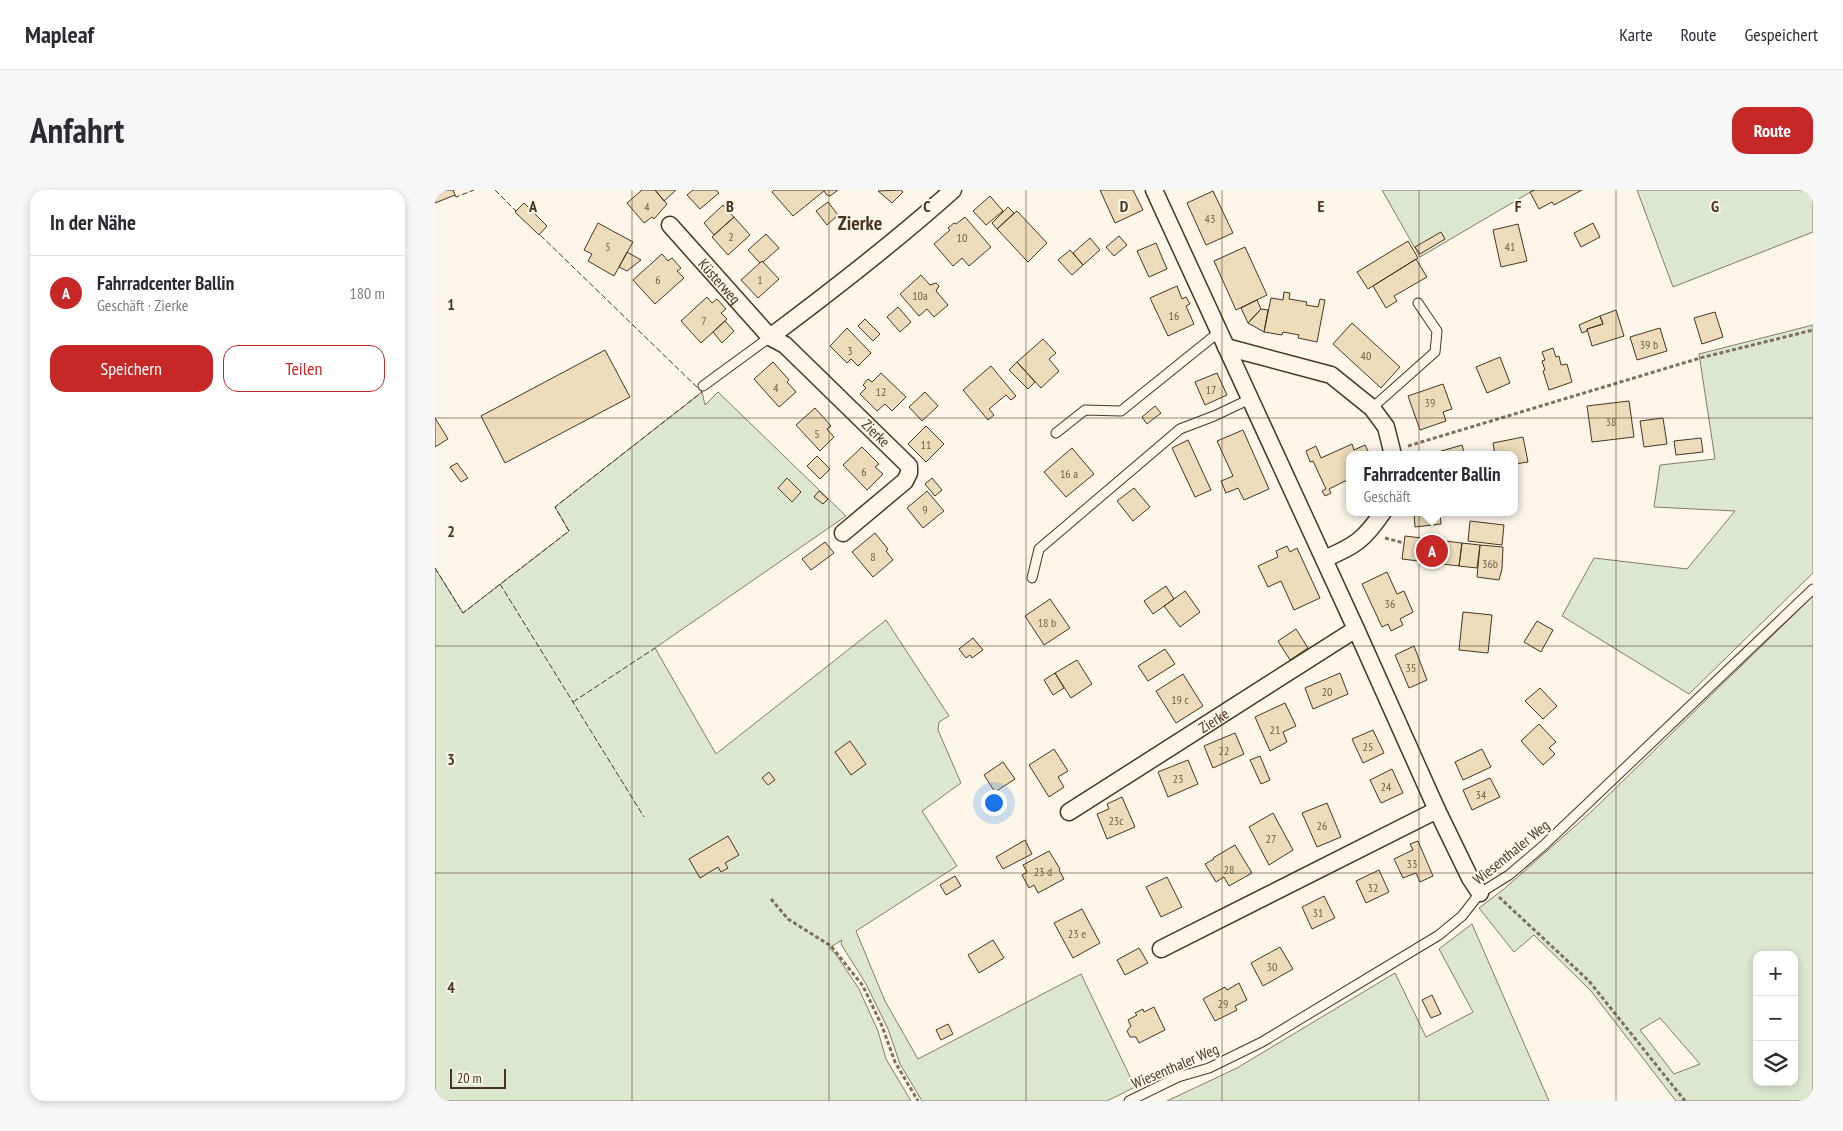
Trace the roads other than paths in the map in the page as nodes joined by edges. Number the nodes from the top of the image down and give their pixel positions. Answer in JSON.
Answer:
{"nodes":[{"id":1,"x":953,"y":190,"type":"edge"},
{"id":2,"x":1154,"y":190,"type":"edge"},
{"id":3,"x":670,"y":225,"type":"dead end"},
{"id":4,"x":1418,"y":304,"type":"dead end"},
{"id":5,"x":770,"y":337,"type":"junction"},
{"id":6,"x":1223,"y":339,"type":"junction"},
{"id":7,"x":703,"y":386,"type":"dead end"},
{"id":8,"x":1250,"y":399,"type":"junction"},
{"id":9,"x":1372,"y":408,"type":"junction"},
{"id":10,"x":1056,"y":433,"type":"dead end"},
{"id":11,"x":1393,"y":451,"type":"edge"},
{"id":12,"x":1380,"y":516,"type":"edge"},
{"id":13,"x":843,"y":533,"type":"dead end"},
{"id":14,"x":1324,"y":559,"type":"junction"},
{"id":15,"x":1032,"y":578,"type":"dead end"},
{"id":16,"x":1813,"y":589,"type":"edge"},
{"id":17,"x":1356,"y":629,"type":"junction"},
{"id":18,"x":1437,"y":810,"type":"junction"},
{"id":19,"x":1069,"y":812,"type":"dead end"},
{"id":20,"x":1481,"y":893,"type":"junction"},
{"id":21,"x":1161,"y":949,"type":"dead end"},
{"id":22,"x":1129,"y":1101,"type":"edge"}],
"edges":[{"from":1,"to":5,"type":"street"},
{"from":2,"to":6,"type":"street"},
{"from":3,"to":5,"type":"street","name":"Küsterweg"},
{"from":4,"to":9,"type":"lane"},
{"from":5,"to":7,"type":"lane"},
{"from":5,"to":13,"type":"street","name":"Zierke"},
{"from":6,"to":8,"type":"street"},
{"from":6,"to":9,"type":"street"},
{"from":6,"to":10,"type":"lane"},
{"from":8,"to":14,"type":"street"},
{"from":8,"to":15,"type":"lane"},
{"from":9,"to":11,"type":"street"},
{"from":12,"to":14,"type":"street"},
{"from":14,"to":17,"type":"street"},
{"from":16,"to":20,"type":"lane","name":"Wiesenthaler Weg"},
{"from":17,"to":18,"type":"street"},
{"from":17,"to":19,"type":"street","name":"Zierke"},
{"from":18,"to":20,"type":"street"},
{"from":18,"to":21,"type":"street"},
{"from":20,"to":22,"type":"lane","name":"Wiesenthaler Weg"}]}
